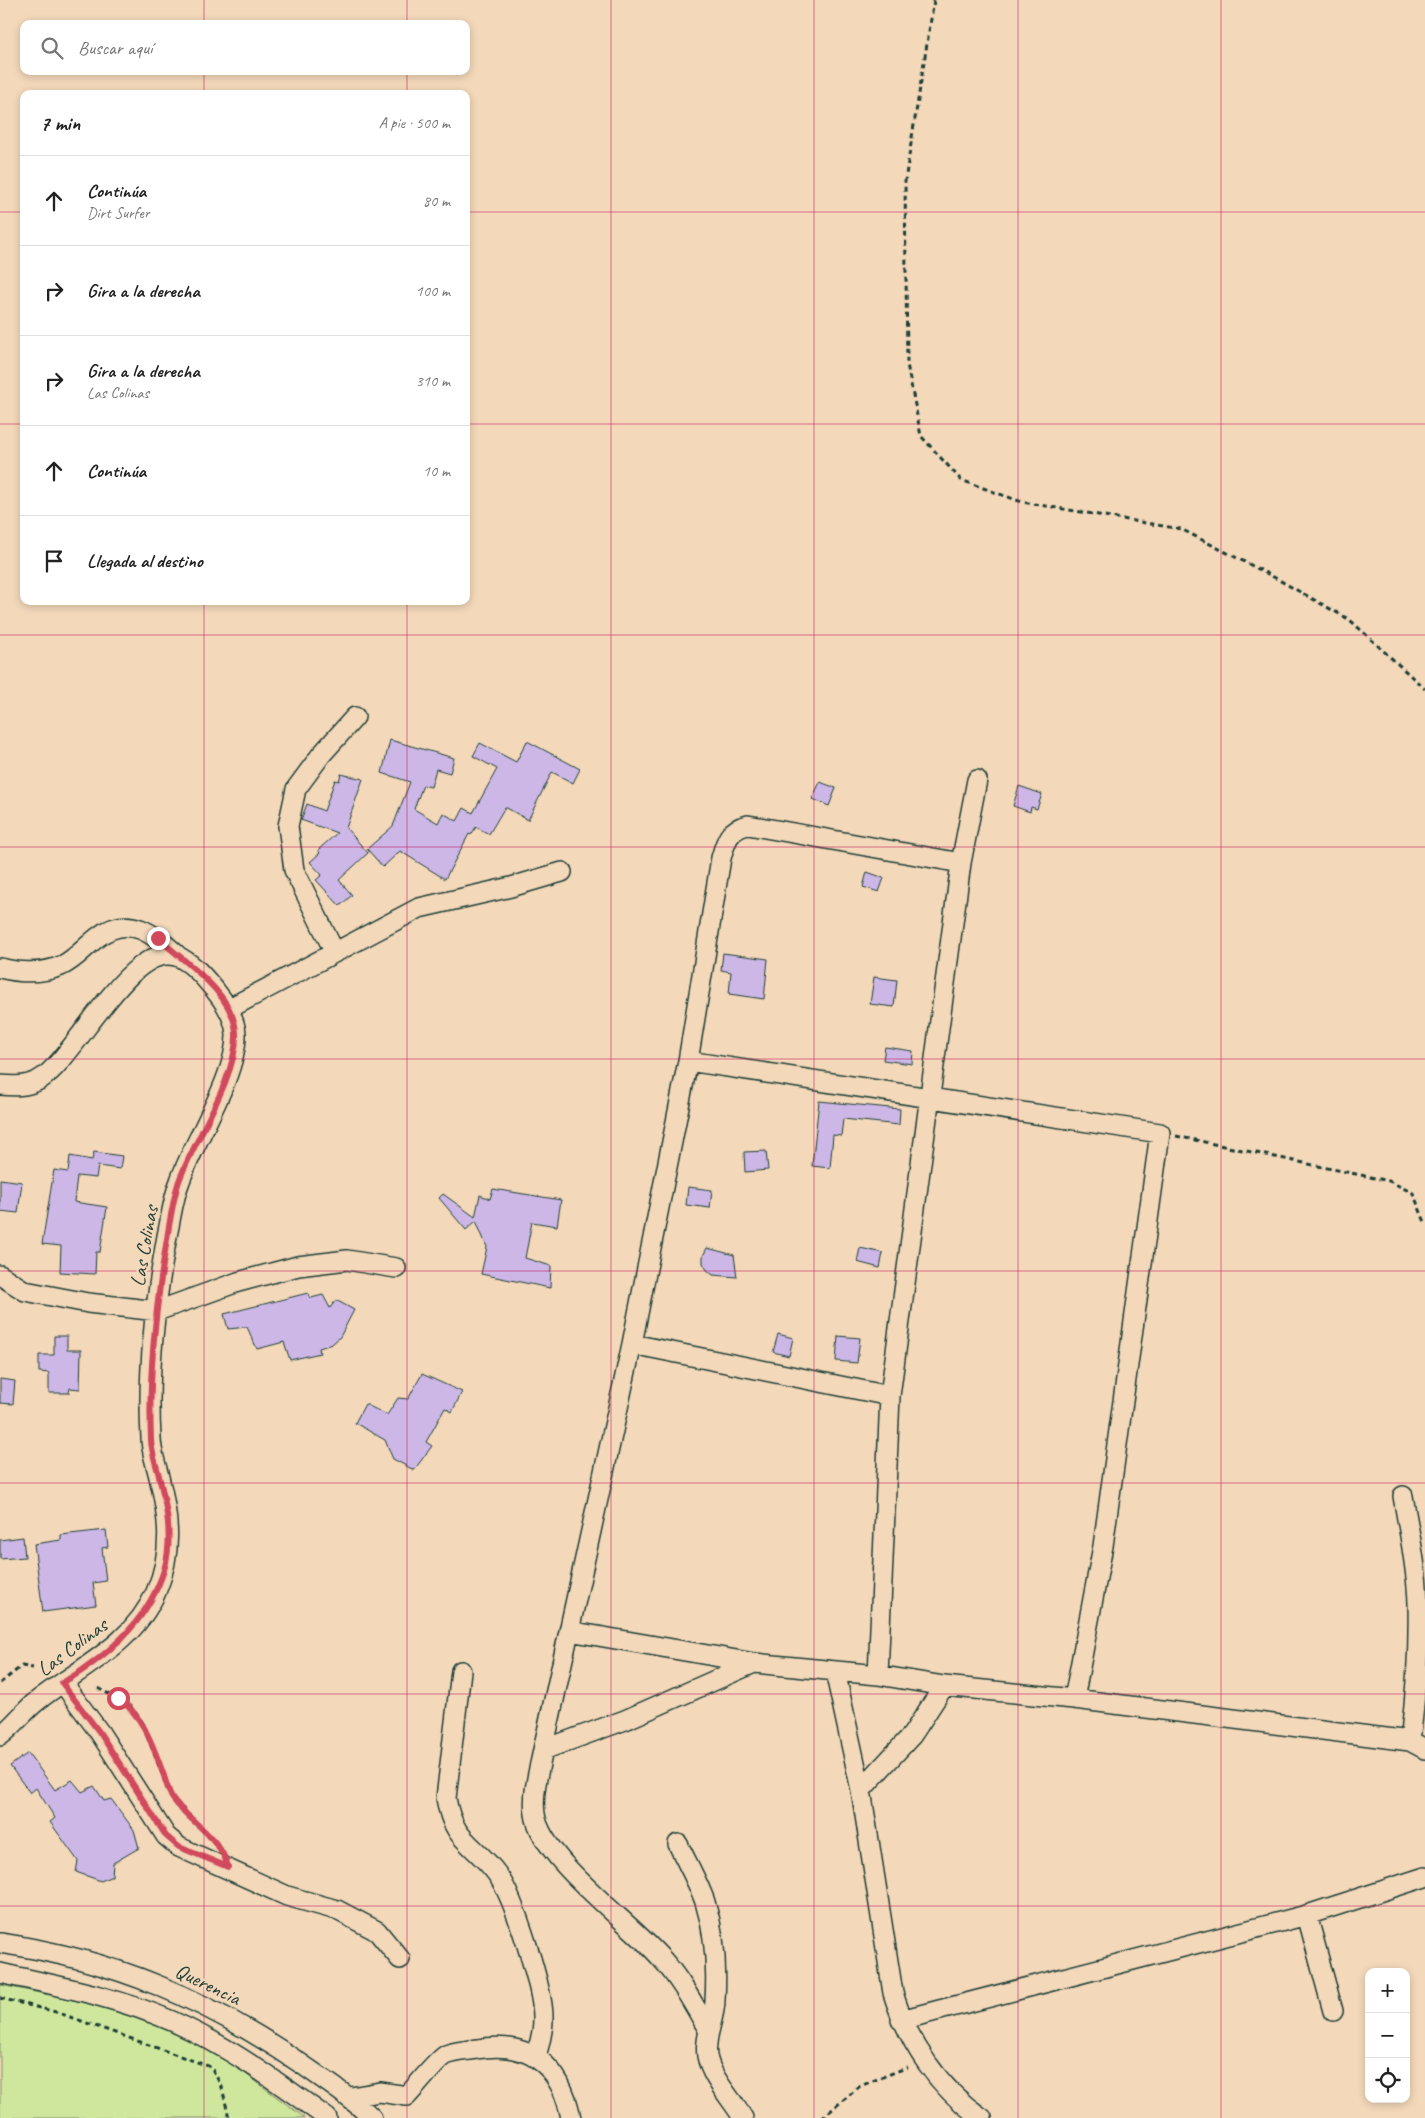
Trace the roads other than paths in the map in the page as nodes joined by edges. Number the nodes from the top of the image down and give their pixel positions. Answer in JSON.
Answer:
{"nodes":[{"id":1,"x":355,"y":717,"type":"dead end"},
{"id":2,"x":977,"y":780,"type":"dead end"},
{"id":3,"x":961,"y":863,"type":"junction"},
{"id":4,"x":562,"y":872,"type":"dead end"},
{"id":5,"x":334,"y":951,"type":"junction"},
{"id":6,"x":178,"y":956,"type":"junction"},
{"id":7,"x":0,"y":968,"type":"edge"},
{"id":8,"x":228,"y":1009,"type":"junction"},
{"id":9,"x":688,"y":1061,"type":"junction"},
{"id":10,"x":0,"y":1085,"type":"edge"},
{"id":11,"x":929,"y":1097,"type":"junction"},
{"id":12,"x":396,"y":1268,"type":"dead end"},
{"id":13,"x":0,"y":1275,"type":"edge"},
{"id":14,"x":157,"y":1311,"type":"junction"},
{"id":15,"x":632,"y":1344,"type":"junction"},
{"id":16,"x":890,"y":1396,"type":"junction"},
{"id":17,"x":1403,"y":1496,"type":"dead end"},
{"id":18,"x":569,"y":1631,"type":"junction"},
{"id":19,"x":754,"y":1663,"type":"junction"},
{"id":20,"x":461,"y":1671,"type":"dead end"},
{"id":21,"x":835,"y":1671,"type":"junction"},
{"id":22,"x":878,"y":1674,"type":"junction"},
{"id":23,"x":62,"y":1683,"type":"junction"},
{"id":24,"x":944,"y":1686,"type":"junction"},
{"id":25,"x":1074,"y":1699,"type":"junction"},
{"id":26,"x":0,"y":1736,"type":"edge"},
{"id":27,"x":1417,"y":1745,"type":"edge"},
{"id":28,"x":542,"y":1750,"type":"junction"},
{"id":29,"x":861,"y":1790,"type":"junction"},
{"id":30,"x":678,"y":1844,"type":"dead end"},
{"id":31,"x":1425,"y":1877,"type":"edge"},
{"id":32,"x":1307,"y":1915,"type":"junction"},
{"id":33,"x":0,"y":1943,"type":"edge"},
{"id":34,"x":400,"y":1959,"type":"dead end"},
{"id":35,"x":0,"y":1973,"type":"edge"},
{"id":36,"x":1333,"y":2011,"type":"dead end"},
{"id":37,"x":901,"y":2020,"type":"junction"},
{"id":38,"x":709,"y":2031,"type":"junction"},
{"id":39,"x":536,"y":2056,"type":"junction"},
{"id":40,"x":350,"y":2097,"type":"junction"},
{"id":41,"x":327,"y":2118,"type":"edge"},
{"id":42,"x":334,"y":2118,"type":"edge"},
{"id":43,"x":372,"y":2118,"type":"edge"},
{"id":44,"x":571,"y":2118,"type":"edge"},
{"id":45,"x":743,"y":2118,"type":"edge"},
{"id":46,"x":982,"y":2118,"type":"edge"}],
"edges":[{"from":1,"to":5,"type":"street"},
{"from":2,"to":3,"type":"street"},
{"from":3,"to":9,"type":"street"},
{"from":3,"to":11,"type":"street"},
{"from":4,"to":5,"type":"street"},
{"from":5,"to":8,"type":"street"},
{"from":6,"to":7,"type":"street","name":"Las Colinas"},
{"from":6,"to":8,"type":"street","name":"Las Colinas"},
{"from":6,"to":10,"type":"street"},
{"from":8,"to":14,"type":"street","name":"Las Colinas"},
{"from":9,"to":11,"type":"street"},
{"from":9,"to":15,"type":"street"},
{"from":11,"to":16,"type":"street"},
{"from":11,"to":25,"type":"street"},
{"from":12,"to":14,"type":"street"},
{"from":13,"to":14,"type":"street"},
{"from":14,"to":23,"type":"street","name":"Las Colinas"},
{"from":15,"to":16,"type":"street"},
{"from":15,"to":18,"type":"street"},
{"from":16,"to":22,"type":"street"},
{"from":17,"to":27,"type":"street"},
{"from":18,"to":19,"type":"street"},
{"from":18,"to":28,"type":"street"},
{"from":19,"to":21,"type":"street"},
{"from":19,"to":28,"type":"street"},
{"from":20,"to":39,"type":"street"},
{"from":21,"to":22,"type":"street"},
{"from":21,"to":29,"type":"street"},
{"from":22,"to":24,"type":"street"},
{"from":23,"to":26,"type":"street","name":"Las Colinas"},
{"from":23,"to":34,"type":"street"},
{"from":24,"to":25,"type":"street"},
{"from":24,"to":29,"type":"street"},
{"from":25,"to":27,"type":"street"},
{"from":28,"to":38,"type":"street"},
{"from":29,"to":37,"type":"street"},
{"from":30,"to":38,"type":"street"},
{"from":31,"to":32,"type":"street"},
{"from":32,"to":36,"type":"street"},
{"from":32,"to":37,"type":"street"},
{"from":33,"to":40,"type":"street","name":"Querencia"},
{"from":35,"to":41,"type":"street"},
{"from":37,"to":46,"type":"street"},
{"from":38,"to":45,"type":"street"},
{"from":39,"to":40,"type":"street"},
{"from":39,"to":44,"type":"street"},
{"from":40,"to":42,"type":"street"},
{"from":40,"to":43,"type":"street","name":"Querencia"}]}
